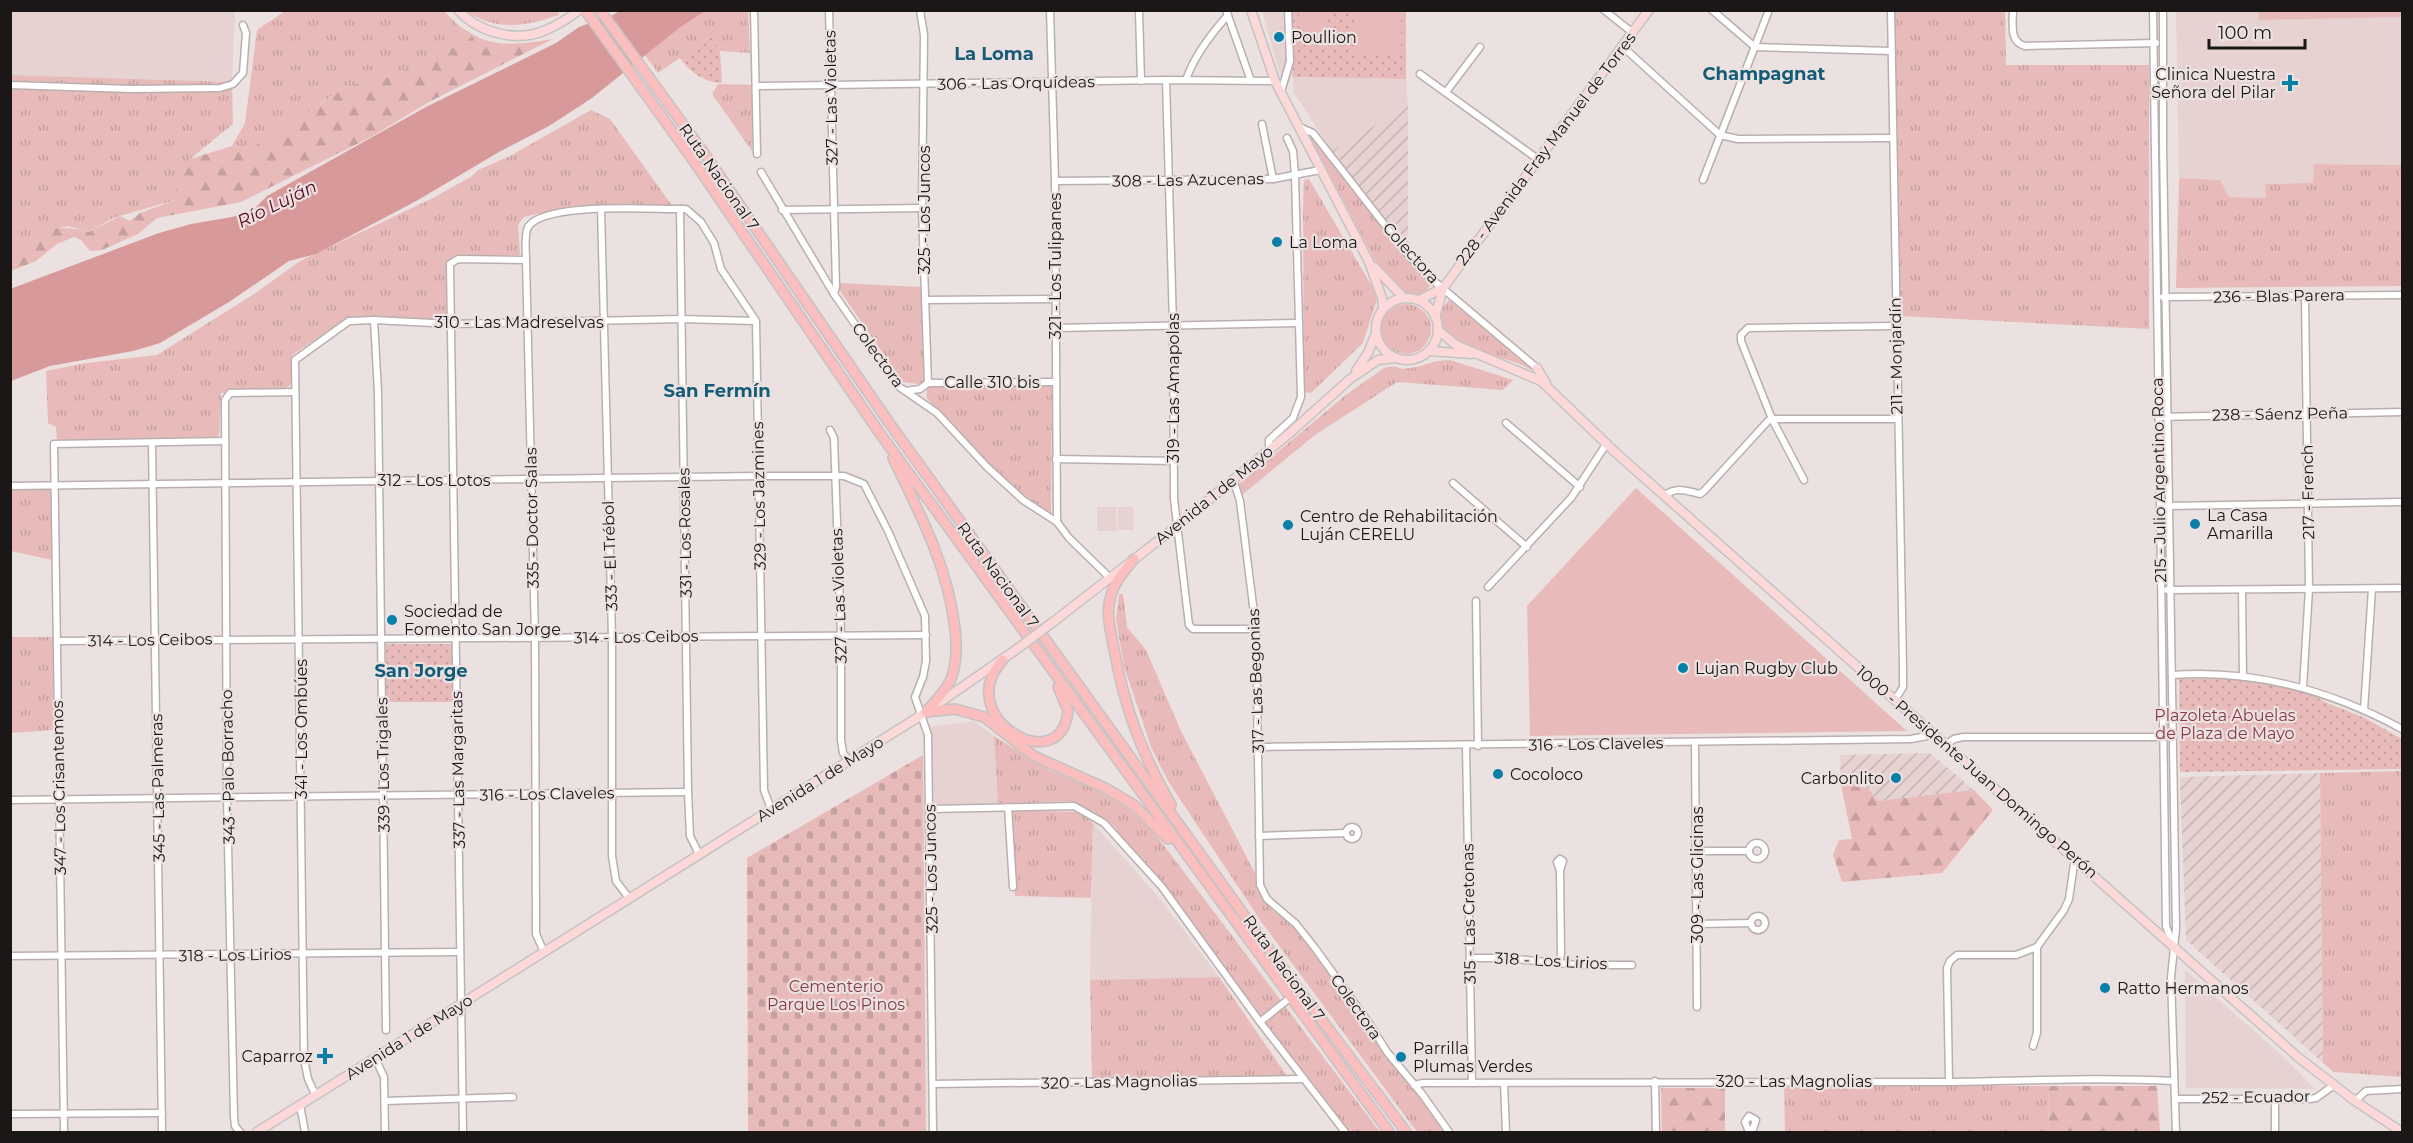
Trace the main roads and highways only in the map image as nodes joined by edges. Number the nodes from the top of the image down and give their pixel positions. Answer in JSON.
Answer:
{"nodes":[{"id":1,"x":458,"y":10,"type":"edge"},
{"id":2,"x":579,"y":10,"type":"edge"},
{"id":3,"x":585,"y":10,"type":"edge"},
{"id":4,"x":600,"y":10,"type":"edge"},
{"id":5,"x":1251,"y":10,"type":"edge"},
{"id":6,"x":1650,"y":10,"type":"edge"},
{"id":7,"x":1369,"y":262,"type":"junction"},
{"id":8,"x":1443,"y":288,"type":"junction"},
{"id":9,"x":1404,"y":298,"type":"junction"},
{"id":10,"x":1419,"y":300,"type":"junction"},
{"id":11,"x":1383,"y":308,"type":"junction"},
{"id":12,"x":1435,"y":317,"type":"junction"},
{"id":13,"x":1438,"y":330,"type":"junction"},
{"id":14,"x":1376,"y":333,"type":"junction"},
{"id":15,"x":1429,"y":351,"type":"junction"},
{"id":16,"x":1478,"y":355,"type":"junction"},
{"id":17,"x":1395,"y":358,"type":"junction"},
{"id":18,"x":1537,"y":368,"type":"road end"},
{"id":19,"x":1350,"y":379,"type":"junction"},
{"id":20,"x":1549,"y":389,"type":"junction"},
{"id":21,"x":881,"y":435,"type":"junction"},
{"id":22,"x":1134,"y":559,"type":"junction"},
{"id":23,"x":1003,"y":660,"type":"junction"},
{"id":24,"x":1050,"y":669,"type":"junction"},
{"id":25,"x":923,"y":714,"type":"junction"},
{"id":26,"x":1193,"y":844,"type":"junction"},
{"id":27,"x":1197,"y":869,"type":"junction"},
{"id":28,"x":257,"y":1132,"type":"edge"},
{"id":29,"x":1389,"y":1132,"type":"edge"},
{"id":30,"x":1406,"y":1132,"type":"edge"},
{"id":31,"x":2402,"y":1132,"type":"edge"}],
"edges":[{"from":1,"to":2,"type":"main road"},
{"from":3,"to":21,"type":"highway","name":"Ruta Nacional 7"},
{"from":4,"to":26,"type":"highway","name":"Ruta Nacional 7"},
{"from":5,"to":7,"type":"main road"},
{"from":6,"to":8,"type":"main road","name":"228 - Avenida Fray Manuel de Torres"},
{"from":7,"to":9,"type":"main road"},
{"from":7,"to":11,"type":"main road"},
{"from":8,"to":10,"type":"main road","name":"228 - Avenida Fray Manuel de Torres"},
{"from":8,"to":12,"type":"main road","name":"228 - Avenida Fray Manuel de Torres"},
{"from":9,"to":10,"type":"main road"},
{"from":9,"to":11,"type":"main road"},
{"from":10,"to":12,"type":"main road"},
{"from":11,"to":14,"type":"main road"},
{"from":12,"to":13,"type":"main road"},
{"from":13,"to":15,"type":"main road"},
{"from":13,"to":16,"type":"main road","name":"1000 - Presidente Juan Domingo Perón"},
{"from":14,"to":17,"type":"main road"},
{"from":14,"to":19,"type":"main road","name":"Avenida 1 de Mayo"},
{"from":15,"to":16,"type":"main road"},
{"from":15,"to":17,"type":"main road"},
{"from":16,"to":20,"type":"main road","name":"1000 - Presidente Juan Domingo Perón"},
{"from":17,"to":19,"type":"main road","name":"Avenida 1 de Mayo"},
{"from":18,"to":20,"type":"main road"},
{"from":19,"to":22,"type":"main road","name":"Avenida 1 de Mayo"},
{"from":20,"to":31,"type":"main road","name":"1000 - Presidente Juan Domingo Perón"},
{"from":21,"to":24,"type":"highway","name":"Ruta Nacional 7"},
{"from":21,"to":25,"type":"highway"},
{"from":22,"to":23,"type":"main road","name":"Avenida 1 de Mayo","bridge":true},
{"from":22,"to":26,"type":"highway"},
{"from":23,"to":24,"type":"highway"},
{"from":23,"to":25,"type":"main road","name":"Avenida 1 de Mayo"},
{"from":24,"to":27,"type":"highway","name":"Ruta Nacional 7"},
{"from":25,"to":27,"type":"highway"},
{"from":25,"to":28,"type":"main road","name":"Avenida 1 de Mayo"},
{"from":26,"to":30,"type":"highway","name":"Ruta Nacional 7"},
{"from":27,"to":29,"type":"highway","name":"Ruta Nacional 7"}]}
